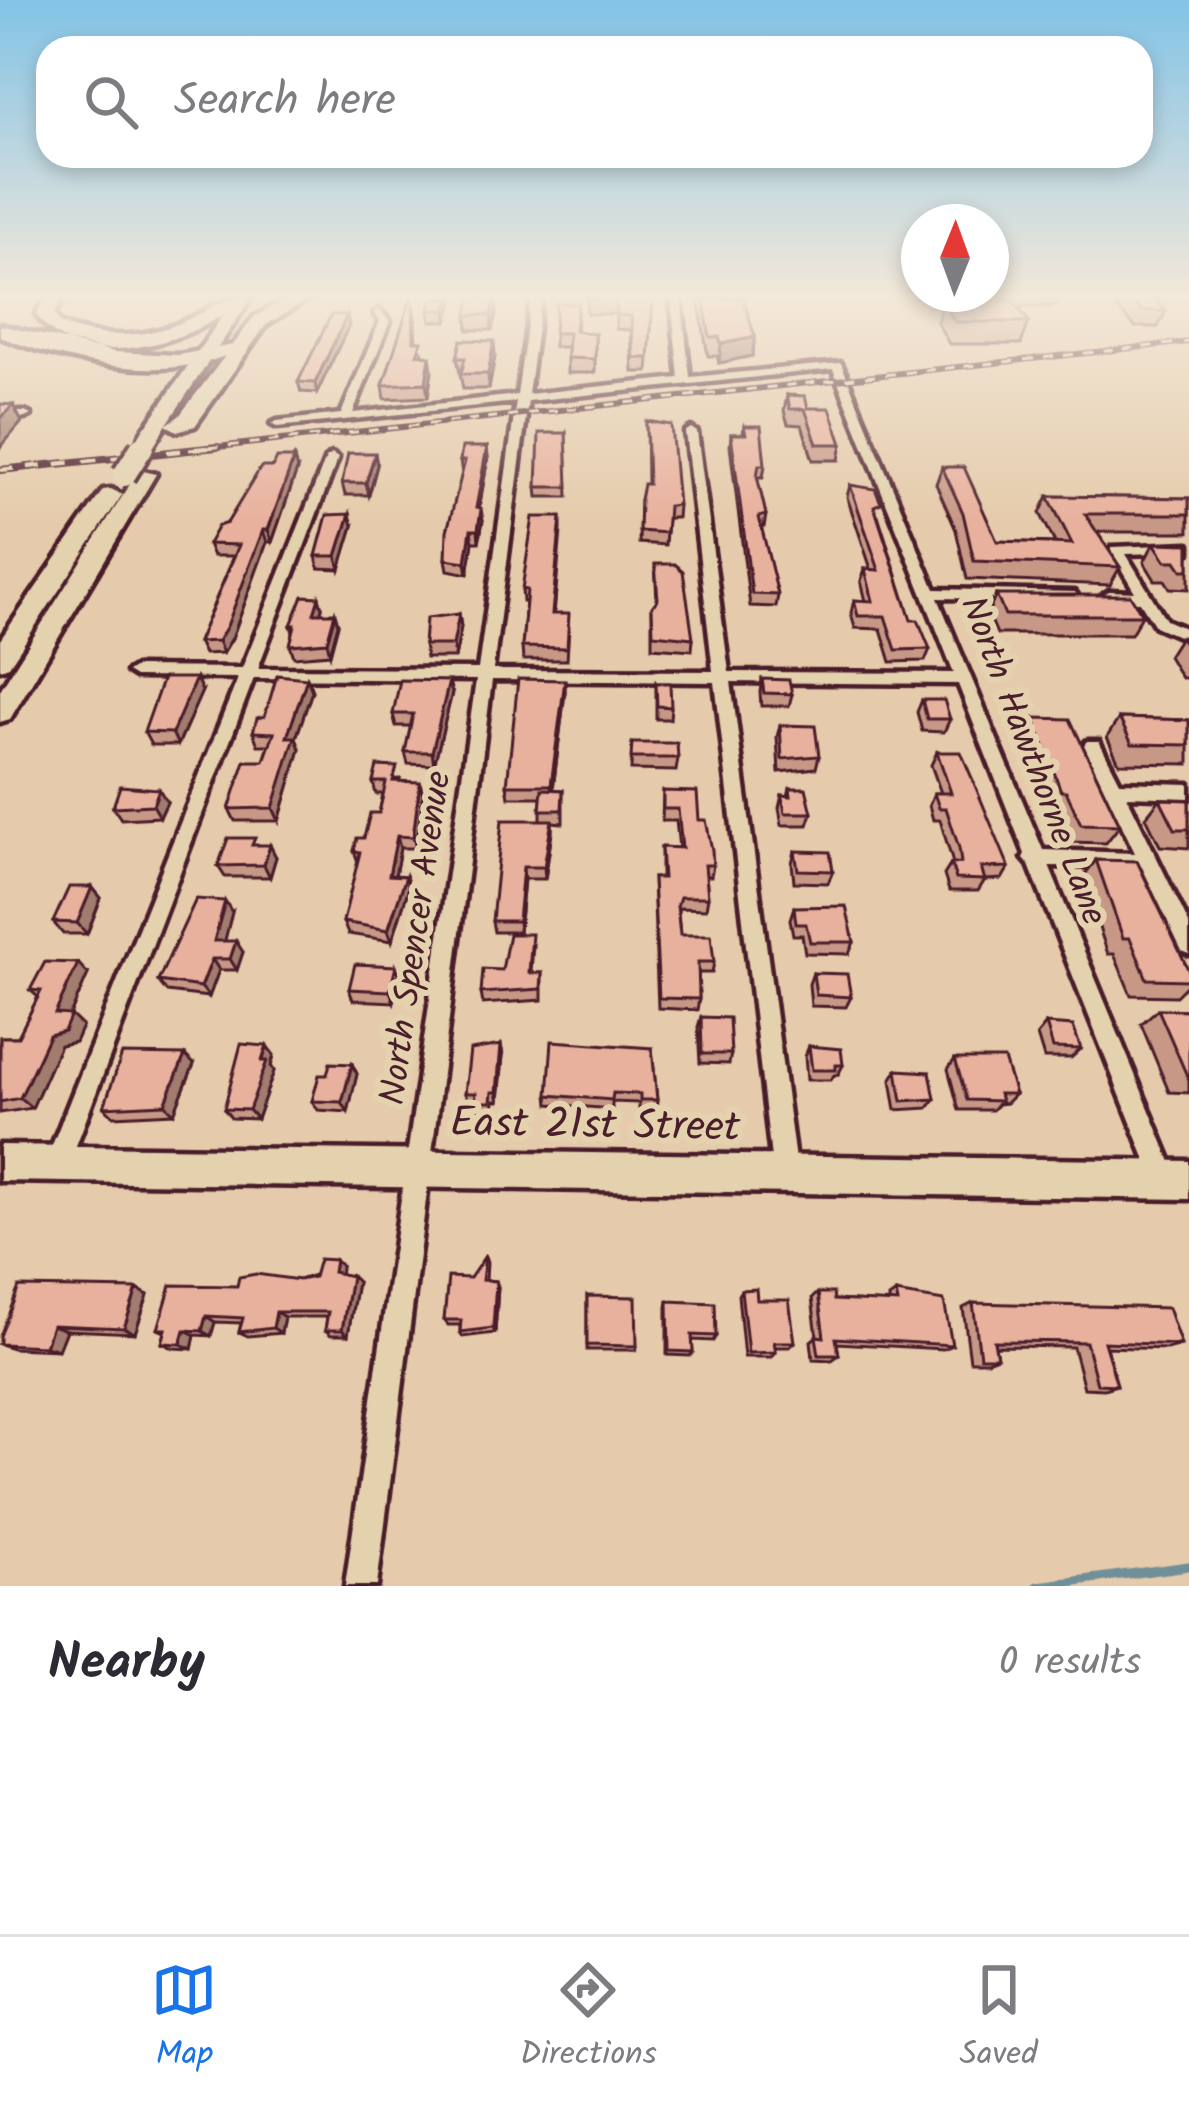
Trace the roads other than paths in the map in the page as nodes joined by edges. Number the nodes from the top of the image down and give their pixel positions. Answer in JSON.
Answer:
{"nodes":[{"id":1,"x":182,"y":372,"type":"edge"},
{"id":2,"x":194,"y":372,"type":"edge"},
{"id":3,"x":209,"y":372,"type":"edge"},
{"id":4,"x":223,"y":372,"type":"edge"},
{"id":5,"x":364,"y":372,"type":"edge"},
{"id":6,"x":524,"y":372,"type":"edge"},
{"id":7,"x":684,"y":372,"type":"edge"},
{"id":8,"x":770,"y":372,"type":"edge"},
{"id":9,"x":838,"y":372,"type":"edge"},
{"id":10,"x":685,"y":381,"type":"junction"},
{"id":11,"x":186,"y":383,"type":"junction"},
{"id":12,"x":520,"y":398,"type":"junction"},
{"id":13,"x":0,"y":415,"type":"edge"},
{"id":14,"x":25,"y":416,"type":"dead end"},
{"id":15,"x":346,"y":416,"type":"junction"},
{"id":16,"x":277,"y":424,"type":"dead end"},
{"id":17,"x":167,"y":429,"type":"junction"},
{"id":18,"x":691,"y":432,"type":"dead end"},
{"id":19,"x":332,"y":458,"type":"dead end"},
{"id":20,"x":135,"y":474,"type":"junction"},
{"id":21,"x":1189,"y":548,"type":"edge"},
{"id":22,"x":931,"y":592,"type":"junction"},
{"id":23,"x":1141,"y":596,"type":"junction"},
{"id":24,"x":1189,"y":636,"type":"edge"},
{"id":25,"x":0,"y":659,"type":"edge"},
{"id":26,"x":135,"y":672,"type":"dead end"},
{"id":27,"x":248,"y":672,"type":"junction"},
{"id":28,"x":486,"y":675,"type":"junction"},
{"id":29,"x":722,"y":676,"type":"junction"},
{"id":30,"x":964,"y":679,"type":"junction"},
{"id":31,"x":0,"y":712,"type":"edge"},
{"id":32,"x":1093,"y":745,"type":"dead end"},
{"id":33,"x":1114,"y":789,"type":"junction"},
{"id":34,"x":1189,"y":791,"type":"edge"},
{"id":35,"x":1034,"y":858,"type":"junction"},
{"id":36,"x":1149,"y":861,"type":"junction"},
{"id":37,"x":1189,"y":945,"type":"edge"},
{"id":38,"x":0,"y":1162,"type":"edge"},
{"id":39,"x":57,"y":1163,"type":"junction"},
{"id":40,"x":419,"y":1168,"type":"junction"},
{"id":41,"x":785,"y":1175,"type":"junction"},
{"id":42,"x":1178,"y":1180,"type":"edge"},
{"id":43,"x":361,"y":1586,"type":"edge"}],
"edges":[{"from":1,"to":11,"type":"highway"},
{"from":2,"to":11,"type":"main road"},
{"from":3,"to":17,"type":"main road"},
{"from":4,"to":17,"type":"highway"},
{"from":5,"to":15,"type":"street"},
{"from":6,"to":12,"type":"street","name":"North Spencer Avenue"},
{"from":7,"to":10,"type":"street"},
{"from":8,"to":10,"type":"street","name":"North Hawthorne Lane"},
{"from":9,"to":22,"type":"street","name":"North Hawthorne Lane"},
{"from":10,"to":12,"type":"street"},
{"from":11,"to":17,"type":"main road"},
{"from":12,"to":15,"type":"street"},
{"from":12,"to":28,"type":"street","name":"North Spencer Avenue"},
{"from":13,"to":14,"type":"street"},
{"from":15,"to":16,"type":"street"},
{"from":17,"to":20,"type":"main road","bridge":true},
{"from":18,"to":29,"type":"street"},
{"from":19,"to":27,"type":"street"},
{"from":20,"to":25,"type":"main road"},
{"from":20,"to":31,"type":"main road"},
{"from":21,"to":23,"type":"street"},
{"from":22,"to":23,"type":"street"},
{"from":22,"to":30,"type":"street","name":"North Hawthorne Lane"},
{"from":23,"to":24,"type":"street"},
{"from":26,"to":27,"type":"street"},
{"from":27,"to":28,"type":"street"},
{"from":27,"to":39,"type":"street"},
{"from":28,"to":29,"type":"street"},
{"from":28,"to":40,"type":"street","name":"North Spencer Avenue"},
{"from":29,"to":30,"type":"street"},
{"from":29,"to":41,"type":"street"},
{"from":30,"to":35,"type":"street","name":"North Hawthorne Lane"},
{"from":32,"to":33,"type":"street"},
{"from":33,"to":34,"type":"street"},
{"from":33,"to":36,"type":"street"},
{"from":35,"to":36,"type":"street"},
{"from":35,"to":42,"type":"street","name":"North Hawthorne Lane"},
{"from":36,"to":37,"type":"street"},
{"from":38,"to":39,"type":"main road","name":"East 21st Street"},
{"from":39,"to":40,"type":"main road","name":"East 21st Street"},
{"from":40,"to":41,"type":"main road","name":"East 21st Street"},
{"from":40,"to":43,"type":"street","name":"North Spencer Avenue"},
{"from":41,"to":42,"type":"main road","name":"East 21st Street"}]}
